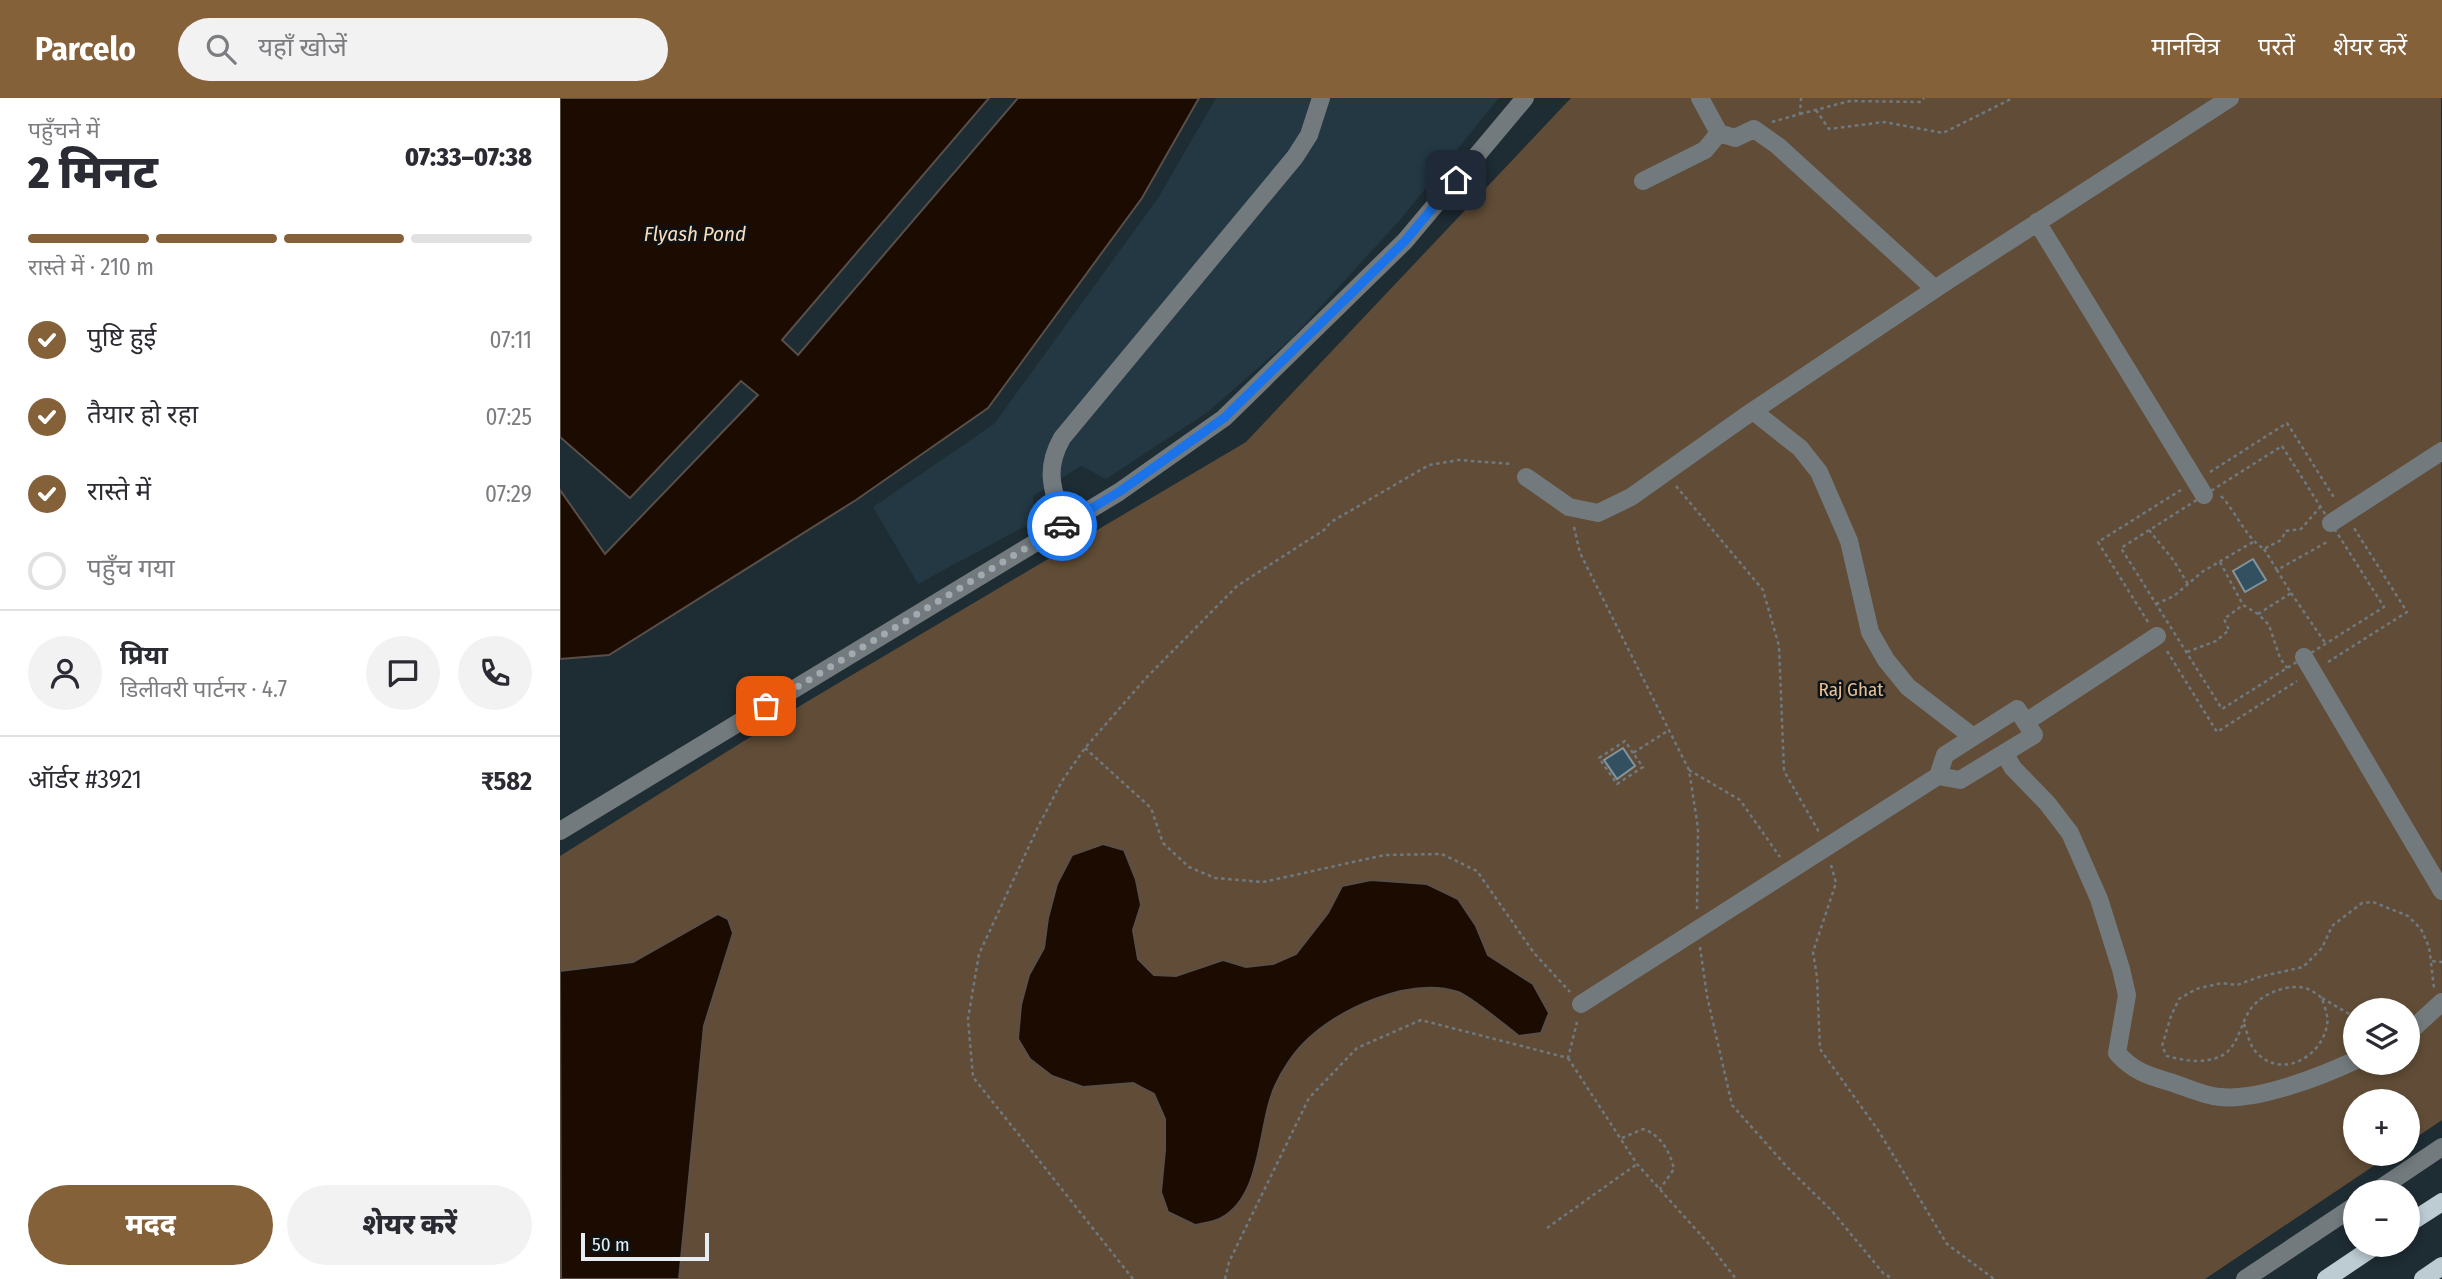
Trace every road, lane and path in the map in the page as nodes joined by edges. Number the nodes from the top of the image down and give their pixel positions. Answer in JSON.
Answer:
{"nodes":[{"id":1,"x":1321,"y":98,"type":"edge"},
{"id":2,"x":1525,"y":98,"type":"edge"},
{"id":3,"x":1700,"y":98,"type":"edge"},
{"id":4,"x":1801,"y":98,"type":"edge"},
{"id":5,"x":1924,"y":98,"type":"edge"},
{"id":6,"x":2012,"y":98,"type":"edge"},
{"id":7,"x":2230,"y":98,"type":"edge"},
{"id":8,"x":1816,"y":110,"type":"junction"},
{"id":9,"x":1800,"y":114,"type":"junction"},
{"id":10,"x":1754,"y":129,"type":"junction"},
{"id":11,"x":1719,"y":133,"type":"junction"},
{"id":12,"x":1643,"y":181,"type":"dead end"},
{"id":13,"x":2038,"y":222,"type":"junction"},
{"id":14,"x":1935,"y":289,"type":"junction"},
{"id":15,"x":1753,"y":411,"type":"junction"},
{"id":16,"x":2442,"y":451,"type":"edge"},
{"id":17,"x":2180,"y":454,"type":"junction"},
{"id":18,"x":1665,"y":473,"type":"junction"},
{"id":19,"x":1526,"y":477,"type":"joint"},
{"id":20,"x":2189,"y":485,"type":"joint"},
{"id":21,"x":2208,"y":486,"type":"junction"},
{"id":22,"x":2320,"y":506,"type":"junction"},
{"id":23,"x":1063,"y":525,"type":"junction"},
{"id":24,"x":2335,"y":529,"type":"junction"},
{"id":25,"x":2149,"y":530,"type":"junction"},
{"id":26,"x":2253,"y":542,"type":"junction"},
{"id":27,"x":2264,"y":549,"type":"junction"},
{"id":28,"x":2220,"y":562,"type":"junction"},
{"id":29,"x":2277,"y":570,"type":"junction"},
{"id":30,"x":2188,"y":584,"type":"junction"},
{"id":31,"x":2291,"y":593,"type":"junction"},
{"id":32,"x":2156,"y":604,"type":"junction"},
{"id":33,"x":2243,"y":606,"type":"junction"},
{"id":34,"x":2259,"y":614,"type":"junction"},
{"id":35,"x":2157,"y":636,"type":"junction"},
{"id":36,"x":2326,"y":644,"type":"junction"},
{"id":37,"x":2187,"y":652,"type":"junction"},
{"id":38,"x":2304,"y":657,"type":"junction"},
{"id":39,"x":2321,"y":666,"type":"dead end"},
{"id":40,"x":2287,"y":668,"type":"junction"},
{"id":41,"x":2305,"y":677,"type":"joint"},
{"id":42,"x":2328,"y":697,"type":"junction"},
{"id":43,"x":2026,"y":722,"type":"junction"},
{"id":44,"x":1669,"y":730,"type":"dead end"},
{"id":45,"x":1973,"y":737,"type":"junction"},
{"id":46,"x":1085,"y":748,"type":"junction"},
{"id":47,"x":1633,"y":753,"type":"junction"},
{"id":48,"x":2004,"y":753,"type":"junction"},
{"id":49,"x":1689,"y":769,"type":"dead end"},
{"id":50,"x":1938,"y":776,"type":"junction"},
{"id":51,"x":560,"y":831,"type":"edge"},
{"id":52,"x":1827,"y":848,"type":"junction"},
{"id":53,"x":1790,"y":871,"type":"junction"},
{"id":54,"x":2442,"y":891,"type":"edge"},
{"id":55,"x":2431,"y":961,"type":"junction"},
{"id":56,"x":2442,"y":962,"type":"edge"},
{"id":57,"x":2322,"y":998,"type":"junction"},
{"id":58,"x":1581,"y":1004,"type":"junction"},
{"id":59,"x":2439,"y":1005,"type":"edge"},
{"id":60,"x":2343,"y":1010,"type":"edge"},
{"id":61,"x":2420,"y":1022,"type":"edge"},
{"id":62,"x":2244,"y":1024,"type":"junction"},
{"id":63,"x":1568,"y":1058,"type":"junction"},
{"id":64,"x":2343,"y":1066,"type":"edge"},
{"id":65,"x":1620,"y":1139,"type":"junction"},
{"id":66,"x":2442,"y":1147,"type":"edge"},
{"id":67,"x":1637,"y":1164,"type":"junction"},
{"id":68,"x":2393,"y":1180,"type":"edge"},
{"id":69,"x":1660,"y":1189,"type":"junction"},
{"id":70,"x":2442,"y":1202,"type":"edge"},
{"id":71,"x":2343,"y":1214,"type":"edge"},
{"id":72,"x":2420,"y":1216,"type":"edge"},
{"id":73,"x":1546,"y":1228,"type":"dead end"},
{"id":74,"x":2359,"y":1257,"type":"edge"},
{"id":75,"x":2442,"y":1266,"type":"edge"},
{"id":76,"x":1133,"y":1279,"type":"edge"},
{"id":77,"x":1225,"y":1279,"type":"edge"},
{"id":78,"x":1737,"y":1279,"type":"edge"},
{"id":79,"x":1994,"y":1279,"type":"edge"},
{"id":80,"x":2245,"y":1279,"type":"edge"},
{"id":81,"x":2326,"y":1279,"type":"edge"},
{"id":82,"x":2423,"y":1279,"type":"edge"}],
"edges":[{"from":1,"to":23,"type":"street"},
{"from":2,"to":23,"type":"street"},
{"from":3,"to":11,"type":"street"},
{"from":4,"to":9,"type":"path"},
{"from":5,"to":8,"type":"path"},
{"from":6,"to":8,"type":"path"},
{"from":7,"to":13,"type":"street"},
{"from":8,"to":9,"type":"path"},
{"from":9,"to":10,"type":"path"},
{"from":10,"to":11,"type":"street"},
{"from":10,"to":14,"type":"street"},
{"from":11,"to":12,"type":"street"},
{"from":13,"to":14,"type":"street"},
{"from":13,"to":17,"type":"street"},
{"from":14,"to":15,"type":"street"},
{"from":15,"to":18,"type":"street"},
{"from":15,"to":45,"type":"street"},
{"from":16,"to":24,"type":"street"},
{"from":17,"to":20,"type":"street"},
{"from":17,"to":21,"type":"street"},
{"from":18,"to":19,"type":"street"},
{"from":18,"to":52,"type":"path"},
{"from":19,"to":46,"type":"path"},
{"from":20,"to":35,"type":"path"},
{"from":21,"to":22,"type":"path"},
{"from":21,"to":25,"type":"path"},
{"from":21,"to":26,"type":"path"},
{"from":22,"to":24,"type":"path"},
{"from":22,"to":27,"type":"path"},
{"from":23,"to":51,"type":"street"},
{"from":24,"to":29,"type":"path"},
{"from":24,"to":36,"type":"path"},
{"from":25,"to":30,"type":"path"},
{"from":25,"to":32,"type":"path"},
{"from":26,"to":27,"type":"path"},
{"from":26,"to":28,"type":"path"},
{"from":27,"to":29,"type":"path"},
{"from":28,"to":30,"type":"path"},
{"from":28,"to":33,"type":"path"},
{"from":29,"to":31,"type":"path"},
{"from":30,"to":32,"type":"path"},
{"from":31,"to":34,"type":"path"},
{"from":31,"to":36,"type":"path"},
{"from":32,"to":37,"type":"path"},
{"from":33,"to":34,"type":"path"},
{"from":33,"to":37,"type":"path"},
{"from":34,"to":40,"type":"path"},
{"from":35,"to":41,"type":"path"},
{"from":35,"to":43,"type":"street"},
{"from":36,"to":38,"type":"path"},
{"from":37,"to":40,"type":"path"},
{"from":38,"to":40,"type":"path"},
{"from":38,"to":42,"type":"street"},
{"from":39,"to":42,"type":"street"},
{"from":41,"to":42,"type":"street"},
{"from":42,"to":54,"type":"street"},
{"from":43,"to":45,"type":"street"},
{"from":43,"to":48,"type":"street"},
{"from":44,"to":47,"type":"path"},
{"from":45,"to":50,"type":"street"},
{"from":46,"to":58,"type":"path"},
{"from":46,"to":76,"type":"path"},
{"from":47,"to":47,"type":"path"},
{"from":48,"to":50,"type":"street"},
{"from":48,"to":64,"type":"street"},
{"from":49,"to":53,"type":"path"},
{"from":50,"to":52,"type":"street"},
{"from":52,"to":53,"type":"street"},
{"from":52,"to":79,"type":"path"},
{"from":53,"to":58,"type":"street"},
{"from":55,"to":56,"type":"path"},
{"from":55,"to":59,"type":"path"},
{"from":55,"to":62,"type":"path"},
{"from":57,"to":60,"type":"path"},
{"from":57,"to":62,"type":"path"},
{"from":57,"to":62,"type":"path"},
{"from":58,"to":63,"type":"path"},
{"from":59,"to":61,"type":"street"},
{"from":63,"to":65,"type":"path"},
{"from":63,"to":77,"type":"path"},
{"from":65,"to":67,"type":"path"},
{"from":65,"to":69,"type":"path"},
{"from":66,"to":68,"type":"street"},
{"from":67,"to":69,"type":"path"},
{"from":67,"to":73,"type":"path"},
{"from":69,"to":78,"type":"path"},
{"from":70,"to":72,"type":"main road"},
{"from":71,"to":80,"type":"street"},
{"from":74,"to":81,"type":"main road"},
{"from":75,"to":82,"type":"main road"}]}
